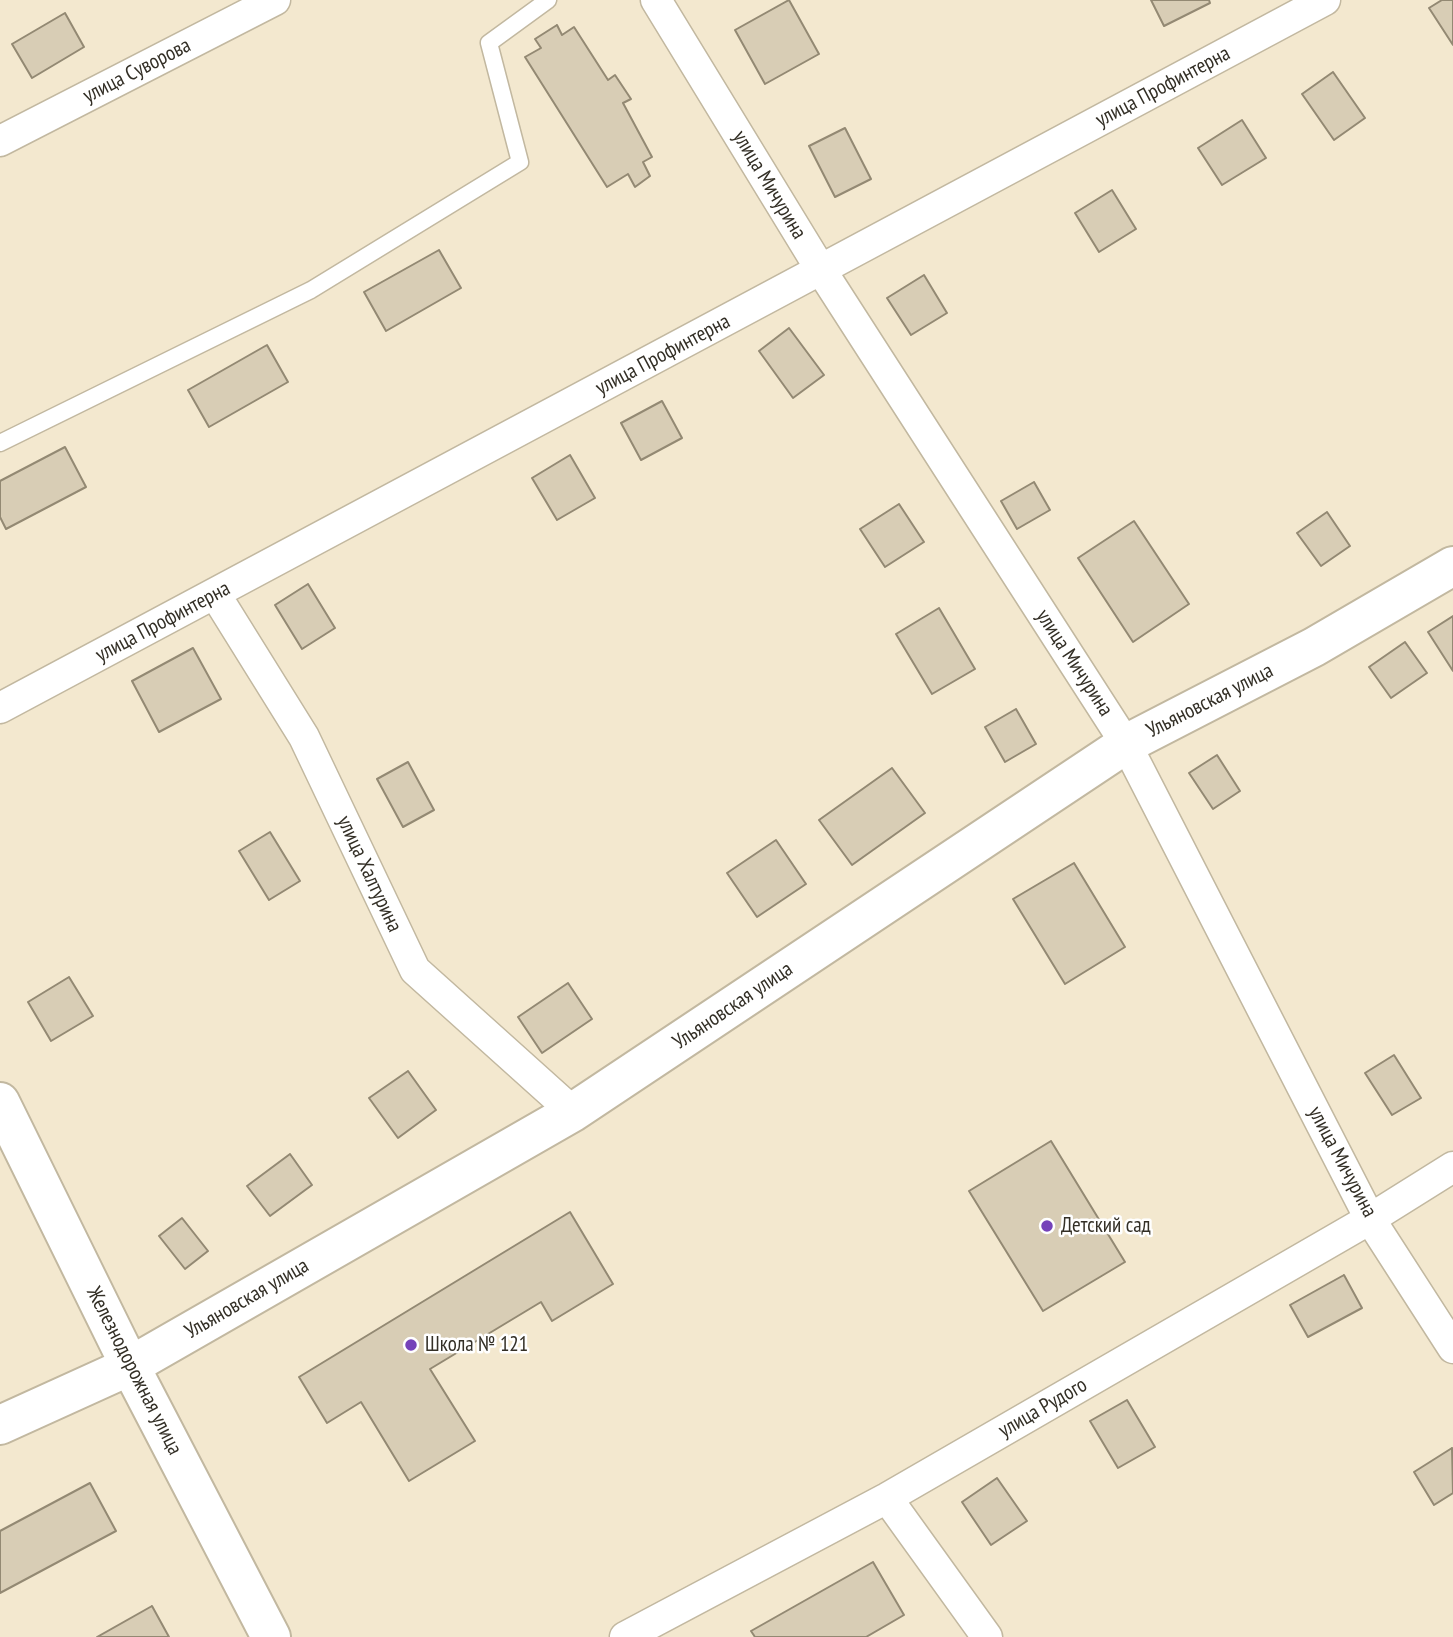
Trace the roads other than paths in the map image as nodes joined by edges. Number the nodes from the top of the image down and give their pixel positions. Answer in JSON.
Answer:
{"nodes":[{"id":1,"x":275,"y":0,"type":"edge"},
{"id":2,"x":548,"y":0,"type":"edge"},
{"id":3,"x":656,"y":0,"type":"edge"},
{"id":4,"x":1325,"y":0,"type":"edge"},
{"id":5,"x":0,"y":141,"type":"edge"},
{"id":6,"x":821,"y":270,"type":"junction"},
{"id":7,"x":0,"y":443,"type":"edge"},
{"id":8,"x":1453,"y":566,"type":"edge"},
{"id":9,"x":215,"y":594,"type":"junction"},
{"id":10,"x":0,"y":708,"type":"edge"},
{"id":11,"x":1126,"y":744,"type":"junction"},
{"id":12,"x":0,"y":1102,"type":"edge"},
{"id":13,"x":573,"y":1112,"type":"junction"},
{"id":14,"x":1453,"y":1167,"type":"edge"},
{"id":15,"x":1370,"y":1219,"type":"junction"},
{"id":16,"x":1453,"y":1348,"type":"edge"},
{"id":17,"x":130,"y":1366,"type":"junction"},
{"id":18,"x":0,"y":1425,"type":"edge"},
{"id":19,"x":887,"y":1498,"type":"junction"},
{"id":20,"x":271,"y":1637,"type":"edge"},
{"id":21,"x":625,"y":1637,"type":"edge"},
{"id":22,"x":988,"y":1637,"type":"edge"}],
"edges":[{"from":1,"to":5,"type":"street","name":"улица Суворова"},
{"from":2,"to":7,"type":"lane"},
{"from":3,"to":6,"type":"street","name":"улица Мичурина"},
{"from":4,"to":6,"type":"street","name":"улица Профинтерна"},
{"from":6,"to":9,"type":"street","name":"улица Профинтерна"},
{"from":6,"to":11,"type":"street","name":"улица Мичурина"},
{"from":8,"to":11,"type":"street","name":"Ульяновская улица"},
{"from":9,"to":10,"type":"street","name":"улица Профинтерна"},
{"from":9,"to":13,"type":"street","name":"улица Халтурина"},
{"from":11,"to":13,"type":"street","name":"Ульяновская улица"},
{"from":11,"to":15,"type":"street","name":"улица Мичурина"},
{"from":12,"to":17,"type":"street","name":"Железнодорожная улица"},
{"from":13,"to":17,"type":"street","name":"Ульяновская улица"},
{"from":14,"to":15,"type":"street","name":"улица Рудого"},
{"from":15,"to":16,"type":"street","name":"улица Мичурина"},
{"from":15,"to":19,"type":"street","name":"улица Рудого"},
{"from":17,"to":18,"type":"street","name":"Ульяновская улица"},
{"from":17,"to":20,"type":"street","name":"Железнодорожная улица"},
{"from":19,"to":21,"type":"street","name":"улица Рудого"},
{"from":19,"to":22,"type":"street"}]}
